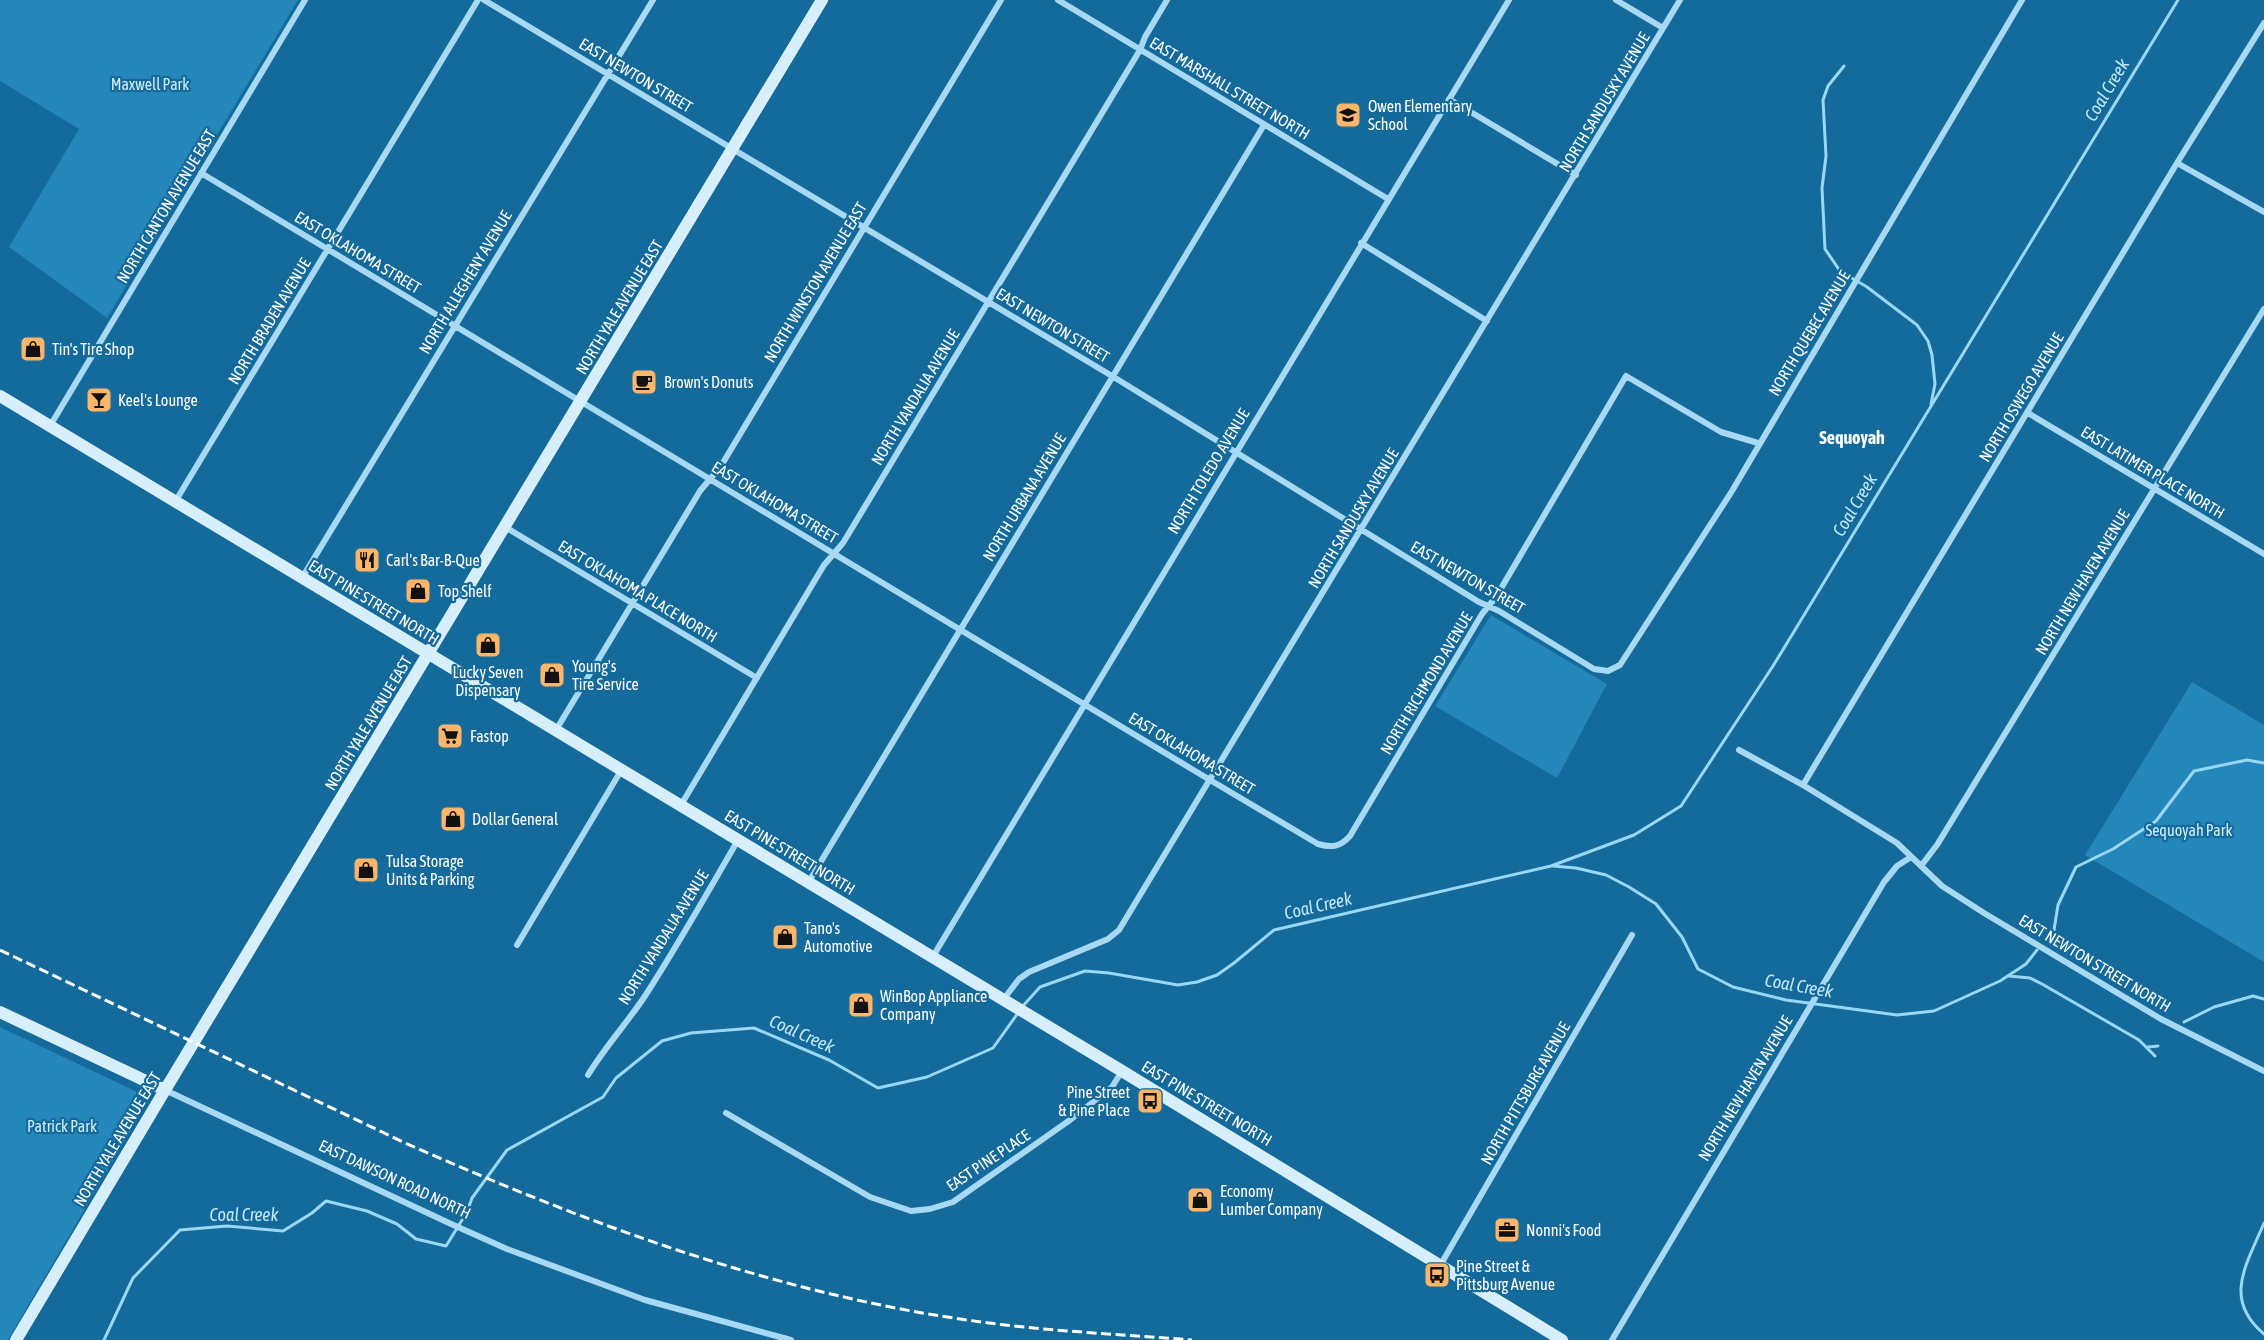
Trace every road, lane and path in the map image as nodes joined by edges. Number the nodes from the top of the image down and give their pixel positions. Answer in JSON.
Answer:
{"nodes":[{"id":1,"x":305,"y":0,"type":"edge"},
{"id":2,"x":478,"y":0,"type":"edge"},
{"id":3,"x":484,"y":0,"type":"edge"},
{"id":4,"x":652,"y":0,"type":"edge"},
{"id":5,"x":822,"y":0,"type":"edge"},
{"id":6,"x":1001,"y":0,"type":"edge"},
{"id":7,"x":1058,"y":0,"type":"edge"},
{"id":8,"x":1167,"y":0,"type":"edge"},
{"id":9,"x":1509,"y":0,"type":"edge"},
{"id":10,"x":1616,"y":0,"type":"edge"},
{"id":11,"x":1680,"y":0,"type":"edge"},
{"id":12,"x":2022,"y":0,"type":"edge"},
{"id":13,"x":2264,"y":23,"type":"edge"},
{"id":14,"x":1663,"y":28,"type":"junction"},
{"id":15,"x":2256,"y":35,"type":"junction"},
{"id":16,"x":2264,"y":39,"type":"edge"},
{"id":17,"x":1140,"y":50,"type":"junction"},
{"id":18,"x":608,"y":74,"type":"junction"},
{"id":19,"x":1449,"y":99,"type":"junction"},
{"id":20,"x":1264,"y":125,"type":"junction"},
{"id":21,"x":733,"y":149,"type":"junction"},
{"id":22,"x":2177,"y":163,"type":"junction"},
{"id":23,"x":201,"y":173,"type":"junction"},
{"id":24,"x":1576,"y":175,"type":"junction"},
{"id":25,"x":1388,"y":198,"type":"junction"},
{"id":26,"x":2264,"y":212,"type":"edge"},
{"id":27,"x":864,"y":227,"type":"junction"},
{"id":28,"x":1361,"y":243,"type":"junction"},
{"id":29,"x":328,"y":250,"type":"junction"},
{"id":30,"x":988,"y":302,"type":"junction"},
{"id":31,"x":2264,"y":309,"type":"edge"},
{"id":32,"x":1487,"y":321,"type":"junction"},
{"id":33,"x":454,"y":325,"type":"junction"},
{"id":34,"x":1112,"y":376,"type":"junction"},
{"id":35,"x":0,"y":396,"type":"edge"},
{"id":36,"x":580,"y":402,"type":"junction"},
{"id":37,"x":2028,"y":413,"type":"junction"},
{"id":38,"x":50,"y":426,"type":"junction"},
{"id":39,"x":1758,"y":443,"type":"junction"},
{"id":40,"x":1235,"y":453,"type":"junction"},
{"id":41,"x":710,"y":479,"type":"junction"},
{"id":42,"x":2155,"y":489,"type":"junction"},
{"id":43,"x":175,"y":502,"type":"junction"},
{"id":44,"x":505,"y":526,"type":"junction"},
{"id":45,"x":1362,"y":530,"type":"junction"},
{"id":46,"x":834,"y":554,"type":"junction"},
{"id":47,"x":2264,"y":554,"type":"edge"},
{"id":48,"x":302,"y":578,"type":"junction"},
{"id":49,"x":632,"y":603,"type":"junction"},
{"id":50,"x":1489,"y":606,"type":"junction"},
{"id":51,"x":960,"y":630,"type":"junction"},
{"id":52,"x":429,"y":654,"type":"junction"},
{"id":53,"x":1608,"y":671,"type":"joint"},
{"id":54,"x":757,"y":678,"type":"junction"},
{"id":55,"x":1083,"y":704,"type":"junction"},
{"id":56,"x":556,"y":730,"type":"junction"},
{"id":57,"x":1739,"y":750,"type":"dead end"},
{"id":58,"x":622,"y":769,"type":"junction"},
{"id":59,"x":1210,"y":780,"type":"junction"},
{"id":60,"x":1803,"y":785,"type":"junction"},
{"id":61,"x":681,"y":805,"type":"junction"},
{"id":62,"x":738,"y":840,"type":"junction"},
{"id":63,"x":1338,"y":846,"type":"joint"},
{"id":64,"x":1911,"y":857,"type":"junction"},
{"id":65,"x":1921,"y":866,"type":"junction"},
{"id":66,"x":808,"y":883,"type":"junction"},
{"id":67,"x":1632,"y":935,"type":"dead end"},
{"id":68,"x":517,"y":945,"type":"dead end"},
{"id":69,"x":932,"y":958,"type":"junction"},
{"id":70,"x":1006,"y":1002,"type":"junction"},
{"id":71,"x":0,"y":1012,"type":"edge"},
{"id":72,"x":1122,"y":1071,"type":"junction"},
{"id":73,"x":2264,"y":1071,"type":"edge"},
{"id":74,"x":588,"y":1075,"type":"dead end"},
{"id":75,"x":165,"y":1090,"type":"junction"},
{"id":76,"x":726,"y":1113,"type":"dead end"},
{"id":77,"x":1440,"y":1264,"type":"junction"},
{"id":78,"x":16,"y":1340,"type":"edge"},
{"id":79,"x":790,"y":1340,"type":"edge"},
{"id":80,"x":1562,"y":1340,"type":"edge"},
{"id":81,"x":1612,"y":1340,"type":"edge"}],
"edges":[{"from":1,"to":23,"type":"street","name":"NORTH CANTON AVENUE EAST"},
{"from":2,"to":29,"type":"street","name":"NORTH BRADEN AVENUE"},
{"from":3,"to":18,"type":"street","name":"EAST NEWTON STREET"},
{"from":4,"to":18,"type":"street","name":"NORTH ALLEGHENY AVENUE"},
{"from":5,"to":21,"type":"main road","name":"NORTH YALE AVENUE EAST"},
{"from":6,"to":27,"type":"street","name":"NORTH WINSTON AVENUE EAST"},
{"from":7,"to":17,"type":"street","name":"EAST MARSHALL STREET NORTH"},
{"from":8,"to":17,"type":"street","name":"NORTH VANDALIA AVENUE"},
{"from":9,"to":19,"type":"street","name":"NORTH TOLEDO AVENUE"},
{"from":10,"to":14,"type":"street"},
{"from":11,"to":14,"type":"street","name":"NORTH SANDUSKY AVENUE"},
{"from":12,"to":39,"type":"street","name":"NORTH QUEBEC AVENUE"},
{"from":13,"to":15,"type":"street","name":"NORTH OSWEGO AVENUE"},
{"from":14,"to":24,"type":"street","name":"NORTH SANDUSKY AVENUE"},
{"from":15,"to":16,"type":"street"},
{"from":15,"to":22,"type":"street","name":"NORTH OSWEGO AVENUE"},
{"from":17,"to":20,"type":"street","name":"EAST MARSHALL STREET NORTH"},
{"from":17,"to":30,"type":"street","name":"NORTH VANDALIA AVENUE"},
{"from":18,"to":21,"type":"street","name":"EAST NEWTON STREET"},
{"from":18,"to":33,"type":"street","name":"NORTH ALLEGHENY AVENUE"},
{"from":19,"to":24,"type":"street"},
{"from":19,"to":25,"type":"street","name":"NORTH TOLEDO AVENUE"},
{"from":20,"to":25,"type":"street","name":"EAST MARSHALL STREET NORTH"},
{"from":20,"to":34,"type":"street","name":"NORTH URBANA AVENUE"},
{"from":21,"to":27,"type":"street","name":"EAST NEWTON STREET"},
{"from":21,"to":36,"type":"main road","name":"NORTH YALE AVENUE EAST"},
{"from":22,"to":26,"type":"street"},
{"from":22,"to":37,"type":"street","name":"NORTH OSWEGO AVENUE"},
{"from":23,"to":29,"type":"street","name":"EAST OKLAHOMA STREET"},
{"from":23,"to":38,"type":"street","name":"NORTH CANTON AVENUE EAST"},
{"from":24,"to":32,"type":"street","name":"NORTH SANDUSKY AVENUE"},
{"from":25,"to":28,"type":"street","name":"NORTH TOLEDO AVENUE"},
{"from":27,"to":30,"type":"street","name":"EAST NEWTON STREET"},
{"from":27,"to":41,"type":"street","name":"NORTH WINSTON AVENUE EAST"},
{"from":28,"to":32,"type":"street"},
{"from":28,"to":40,"type":"street","name":"NORTH TOLEDO AVENUE"},
{"from":29,"to":33,"type":"street","name":"EAST OKLAHOMA STREET"},
{"from":29,"to":43,"type":"street","name":"NORTH BRADEN AVENUE"},
{"from":30,"to":34,"type":"street","name":"EAST NEWTON STREET"},
{"from":30,"to":46,"type":"street","name":"NORTH VANDALIA AVENUE"},
{"from":31,"to":42,"type":"street","name":"NORTH NEW HAVEN AVENUE"},
{"from":32,"to":45,"type":"street","name":"NORTH SANDUSKY AVENUE"},
{"from":33,"to":36,"type":"street","name":"EAST OKLAHOMA STREET"},
{"from":33,"to":48,"type":"street","name":"NORTH ALLEGHENY AVENUE"},
{"from":34,"to":40,"type":"street","name":"EAST NEWTON STREET"},
{"from":34,"to":51,"type":"street","name":"NORTH URBANA AVENUE"},
{"from":35,"to":38,"type":"main road","name":"EAST PINE STREET NORTH"},
{"from":36,"to":41,"type":"street","name":"EAST OKLAHOMA STREET"},
{"from":36,"to":44,"type":"main road","name":"NORTH YALE AVENUE EAST"},
{"from":37,"to":42,"type":"street","name":"EAST LATIMER PLACE NORTH"},
{"from":37,"to":60,"type":"street","name":"NORTH OSWEGO AVENUE"},
{"from":38,"to":43,"type":"main road","name":"EAST PINE STREET NORTH"},
{"from":39,"to":50,"type":"street","name":"NORTH RICHMOND AVENUE"},
{"from":39,"to":53,"type":"street","name":"NORTH QUEBEC AVENUE"},
{"from":40,"to":45,"type":"street","name":"EAST NEWTON STREET"},
{"from":40,"to":55,"type":"street","name":"NORTH TOLEDO AVENUE"},
{"from":41,"to":46,"type":"street","name":"EAST OKLAHOMA STREET"},
{"from":41,"to":49,"type":"street","name":"NORTH WINSTON AVENUE EAST"},
{"from":42,"to":47,"type":"street","name":"EAST LATIMER PLACE NORTH"},
{"from":42,"to":65,"type":"street","name":"NORTH NEW HAVEN AVENUE"},
{"from":43,"to":48,"type":"main road","name":"EAST PINE STREET NORTH"},
{"from":44,"to":49,"type":"street","name":"EAST OKLAHOMA PLACE NORTH"},
{"from":44,"to":52,"type":"main road","name":"NORTH YALE AVENUE EAST"},
{"from":45,"to":50,"type":"street","name":"EAST NEWTON STREET"},
{"from":45,"to":59,"type":"street","name":"NORTH SANDUSKY AVENUE"},
{"from":46,"to":51,"type":"street","name":"EAST OKLAHOMA STREET"},
{"from":46,"to":54,"type":"street","name":"NORTH VANDALIA AVENUE"},
{"from":48,"to":52,"type":"main road","name":"EAST PINE STREET NORTH"},
{"from":49,"to":54,"type":"street","name":"EAST OKLAHOMA PLACE NORTH"},
{"from":49,"to":56,"type":"street","name":"NORTH WINSTON AVENUE EAST"},
{"from":50,"to":53,"type":"street","name":"EAST NEWTON STREET"},
{"from":50,"to":63,"type":"street","name":"NORTH RICHMOND AVENUE"},
{"from":51,"to":55,"type":"street","name":"EAST OKLAHOMA STREET"},
{"from":51,"to":66,"type":"street","name":"NORTH URBANA AVENUE"},
{"from":52,"to":56,"type":"main road","name":"EAST PINE STREET NORTH"},
{"from":52,"to":75,"type":"main road","name":"NORTH YALE AVENUE EAST"},
{"from":54,"to":61,"type":"street","name":"NORTH VANDALIA AVENUE"},
{"from":55,"to":59,"type":"street","name":"EAST OKLAHOMA STREET"},
{"from":55,"to":69,"type":"street","name":"NORTH TOLEDO AVENUE"},
{"from":56,"to":58,"type":"main road","name":"EAST PINE STREET NORTH"},
{"from":57,"to":60,"type":"street"},
{"from":58,"to":61,"type":"main road","name":"EAST PINE STREET NORTH"},
{"from":58,"to":68,"type":"street"},
{"from":59,"to":63,"type":"street","name":"EAST OKLAHOMA STREET"},
{"from":59,"to":70,"type":"street","name":"NORTH SANDUSKY AVENUE"},
{"from":60,"to":64,"type":"street"},
{"from":61,"to":62,"type":"main road","name":"EAST PINE STREET NORTH"},
{"from":62,"to":66,"type":"main road","name":"EAST PINE STREET NORTH"},
{"from":62,"to":74,"type":"street","name":"NORTH VANDALIA AVENUE"},
{"from":64,"to":65,"type":"street"},
{"from":64,"to":81,"type":"street","name":"NORTH NEW HAVEN AVENUE"},
{"from":65,"to":73,"type":"street","name":"EAST NEWTON STREET NORTH"},
{"from":66,"to":69,"type":"main road","name":"EAST PINE STREET NORTH"},
{"from":67,"to":77,"type":"street","name":"NORTH PITTSBURG AVENUE"},
{"from":69,"to":70,"type":"main road","name":"EAST PINE STREET NORTH"},
{"from":70,"to":72,"type":"main road","name":"EAST PINE STREET NORTH"},
{"from":71,"to":75,"type":"main road","name":"EAST DAWSON ROAD NORTH"},
{"from":72,"to":76,"type":"street","name":"EAST PINE PLACE"},
{"from":72,"to":77,"type":"main road","name":"EAST PINE STREET NORTH"},
{"from":75,"to":78,"type":"main road","name":"NORTH YALE AVENUE EAST"},
{"from":75,"to":79,"type":"street","name":"EAST DAWSON ROAD NORTH"},
{"from":77,"to":80,"type":"main road","name":"EAST PINE STREET NORTH"}]}
